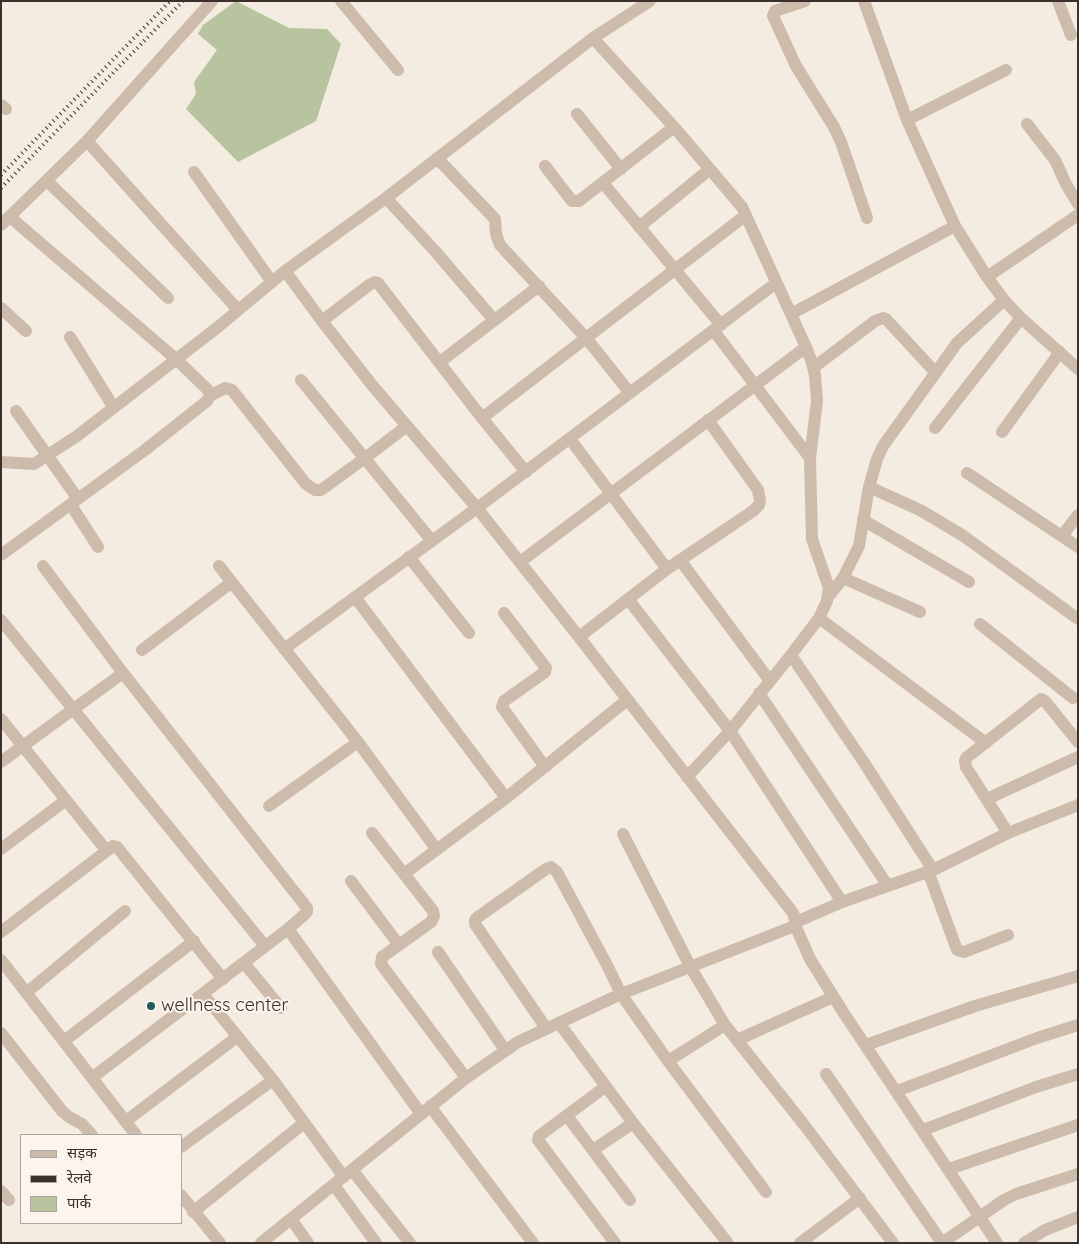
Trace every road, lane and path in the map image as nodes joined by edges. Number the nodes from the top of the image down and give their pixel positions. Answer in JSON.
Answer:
{"nodes":[{"id":1,"x":212,"y":1,"type":"edge"},
{"id":2,"x":341,"y":1,"type":"edge"},
{"id":3,"x":650,"y":1,"type":"edge"},
{"id":4,"x":805,"y":1,"type":"edge"},
{"id":5,"x":864,"y":1,"type":"edge"},
{"id":6,"x":1058,"y":1,"type":"edge"},
{"id":7,"x":1072,"y":35,"type":"dead end"},
{"id":8,"x":593,"y":38,"type":"junction"},
{"id":9,"x":398,"y":70,"type":"dead end"},
{"id":10,"x":1006,"y":70,"type":"dead end"},
{"id":11,"x":577,"y":114,"type":"dead end"},
{"id":12,"x":907,"y":120,"type":"junction"},
{"id":13,"x":1027,"y":124,"type":"dead end"},
{"id":14,"x":674,"y":127,"type":"junction"},
{"id":15,"x":87,"y":141,"type":"junction"},
{"id":16,"x":437,"y":158,"type":"junction"},
{"id":17,"x":545,"y":166,"type":"dead end"},
{"id":18,"x":621,"y":168,"type":"junction"},
{"id":19,"x":710,"y":169,"type":"junction"},
{"id":20,"x":194,"y":172,"type":"dead end"},
{"id":21,"x":47,"y":181,"type":"junction"},
{"id":22,"x":603,"y":183,"type":"junction"},
{"id":23,"x":386,"y":198,"type":"junction"},
{"id":24,"x":1078,"y":204,"type":"edge"},
{"id":25,"x":746,"y":215,"type":"junction"},
{"id":26,"x":1078,"y":215,"type":"edge"},
{"id":27,"x":867,"y":218,"type":"dead end"},
{"id":28,"x":5,"y":221,"type":"edge"},
{"id":29,"x":955,"y":226,"type":"junction"},
{"id":30,"x":639,"y":227,"type":"junction"},
{"id":31,"x":675,"y":269,"type":"junction"},
{"id":32,"x":285,"y":272,"type":"junction"},
{"id":33,"x":987,"y":277,"type":"junction"},
{"id":34,"x":272,"y":282,"type":"junction"},
{"id":35,"x":776,"y":283,"type":"junction"},
{"id":36,"x":539,"y":286,"type":"junction"},
{"id":37,"x":168,"y":298,"type":"dead end"},
{"id":38,"x":1004,"y":300,"type":"junction"},
{"id":39,"x":1,"y":308,"type":"edge"},
{"id":40,"x":238,"y":310,"type":"junction"},
{"id":41,"x":791,"y":314,"type":"junction"},
{"id":42,"x":1021,"y":318,"type":"junction"},
{"id":43,"x":494,"y":320,"type":"junction"},
{"id":44,"x":322,"y":321,"type":"junction"},
{"id":45,"x":718,"y":328,"type":"junction"},
{"id":46,"x":26,"y":331,"type":"dead end"},
{"id":47,"x":70,"y":337,"type":"dead end"},
{"id":48,"x":587,"y":339,"type":"junction"},
{"id":49,"x":806,"y":348,"type":"junction"},
{"id":50,"x":1060,"y":352,"type":"junction"},
{"id":51,"x":176,"y":359,"type":"junction"},
{"id":52,"x":440,"y":362,"type":"junction"},
{"id":53,"x":1076,"y":363,"type":"edge"},
{"id":54,"x":813,"y":368,"type":"junction"},
{"id":55,"x":934,"y":372,"type":"junction"},
{"id":56,"x":301,"y":380,"type":"dead end"},
{"id":57,"x":755,"y":385,"type":"junction"},
{"id":58,"x":630,"y":393,"type":"junction"},
{"id":59,"x":210,"y":396,"type":"junction"},
{"id":60,"x":114,"y":408,"type":"junction"},
{"id":61,"x":16,"y":411,"type":"dead end"},
{"id":62,"x":482,"y":418,"type":"junction"},
{"id":63,"x":708,"y":420,"type":"junction"},
{"id":64,"x":407,"y":426,"type":"junction"},
{"id":65,"x":935,"y":428,"type":"dead end"},
{"id":66,"x":1002,"y":432,"type":"dead end"},
{"id":67,"x":570,"y":439,"type":"junction"},
{"id":68,"x":48,"y":456,"type":"junction"},
{"id":69,"x":366,"y":458,"type":"junction"},
{"id":70,"x":810,"y":458,"type":"junction"},
{"id":71,"x":1,"y":462,"type":"edge"},
{"id":72,"x":526,"y":472,"type":"junction"},
{"id":73,"x":967,"y":473,"type":"dead end"},
{"id":74,"x":869,"y":487,"type":"junction"},
{"id":75,"x":611,"y":494,"type":"junction"},
{"id":76,"x":74,"y":502,"type":"junction"},
{"id":77,"x":477,"y":508,"type":"junction"},
{"id":78,"x":1078,"y":514,"type":"edge"},
{"id":79,"x":863,"y":520,"type":"junction"},
{"id":80,"x":1062,"y":536,"type":"junction"},
{"id":81,"x":432,"y":541,"type":"junction"},
{"id":82,"x":98,"y":547,"type":"dead end"},
{"id":83,"x":1078,"y":547,"type":"edge"},
{"id":84,"x":1,"y":555,"type":"edge"},
{"id":85,"x":409,"y":557,"type":"junction"},
{"id":86,"x":680,"y":560,"type":"junction"},
{"id":87,"x":520,"y":562,"type":"junction"},
{"id":88,"x":43,"y":566,"type":"dead end"},
{"id":89,"x":219,"y":566,"type":"dead end"},
{"id":90,"x":667,"y":569,"type":"junction"},
{"id":91,"x":843,"y":578,"type":"junction"},
{"id":92,"x":232,"y":582,"type":"junction"},
{"id":93,"x":969,"y":582,"type":"dead end"},
{"id":94,"x":355,"y":597,"type":"junction"},
{"id":95,"x":828,"y":597,"type":"junction"},
{"id":96,"x":628,"y":599,"type":"junction"},
{"id":97,"x":920,"y":612,"type":"dead end"},
{"id":98,"x":504,"y":613,"type":"dead end"},
{"id":99,"x":819,"y":618,"type":"junction"},
{"id":100,"x":1078,"y":619,"type":"edge"},
{"id":101,"x":1,"y":620,"type":"edge"},
{"id":102,"x":980,"y":624,"type":"dead end"},
{"id":103,"x":470,"y":633,"type":"dead end"},
{"id":104,"x":579,"y":636,"type":"junction"},
{"id":105,"x":284,"y":649,"type":"junction"},
{"id":106,"x":142,"y":650,"type":"dead end"},
{"id":107,"x":791,"y":655,"type":"junction"},
{"id":108,"x":123,"y":673,"type":"junction"},
{"id":109,"x":770,"y":681,"type":"junction"},
{"id":110,"x":760,"y":693,"type":"junction"},
{"id":111,"x":1075,"y":696,"type":"edge"},
{"id":112,"x":627,"y":700,"type":"junction"},
{"id":113,"x":72,"y":709,"type":"junction"},
{"id":114,"x":1053,"y":710,"type":"junction"},
{"id":115,"x":1,"y":718,"type":"edge"},
{"id":116,"x":730,"y":731,"type":"junction"},
{"id":117,"x":358,"y":742,"type":"junction"},
{"id":118,"x":1078,"y":742,"type":"edge"},
{"id":119,"x":986,"y":743,"type":"junction"},
{"id":120,"x":22,"y":746,"type":"junction"},
{"id":121,"x":1078,"y":757,"type":"edge"},
{"id":122,"x":1,"y":762,"type":"edge"},
{"id":123,"x":545,"y":767,"type":"junction"},
{"id":124,"x":687,"y":777,"type":"junction"},
{"id":125,"x":506,"y":798,"type":"junction"},
{"id":126,"x":987,"y":799,"type":"junction"},
{"id":127,"x":66,"y":800,"type":"junction"},
{"id":128,"x":1078,"y":805,"type":"edge"},
{"id":129,"x":269,"y":806,"type":"dead end"},
{"id":130,"x":372,"y":833,"type":"dead end"},
{"id":131,"x":1008,"y":833,"type":"junction"},
{"id":132,"x":623,"y":834,"type":"dead end"},
{"id":133,"x":1,"y":849,"type":"edge"},
{"id":134,"x":106,"y":850,"type":"junction"},
{"id":135,"x":437,"y":850,"type":"junction"},
{"id":136,"x":931,"y":870,"type":"junction"},
{"id":137,"x":404,"y":874,"type":"junction"},
{"id":138,"x":351,"y":881,"type":"dead end"},
{"id":139,"x":888,"y":886,"type":"junction"},
{"id":140,"x":842,"y":902,"type":"junction"},
{"id":141,"x":125,"y":911,"type":"dead end"},
{"id":142,"x":796,"y":923,"type":"junction"},
{"id":143,"x":288,"y":929,"type":"junction"},
{"id":144,"x":1,"y":932,"type":"edge"},
{"id":145,"x":1008,"y":935,"type":"dead end"},
{"id":146,"x":194,"y":941,"type":"junction"},
{"id":147,"x":399,"y":945,"type":"junction"},
{"id":148,"x":265,"y":946,"type":"junction"},
{"id":149,"x":438,"y":952,"type":"dead end"},
{"id":150,"x":1,"y":960,"type":"edge"},
{"id":151,"x":244,"y":963,"type":"junction"},
{"id":152,"x":691,"y":968,"type":"junction"},
{"id":153,"x":1078,"y":976,"type":"edge"},
{"id":154,"x":223,"y":978,"type":"junction"},
{"id":155,"x":26,"y":993,"type":"junction"},
{"id":156,"x":203,"y":994,"type":"junction"},
{"id":157,"x":621,"y":994,"type":"junction"},
{"id":158,"x":834,"y":996,"type":"junction"},
{"id":159,"x":281,"y":1008,"type":"dead end"},
{"id":160,"x":559,"y":1023,"type":"junction"},
{"id":161,"x":725,"y":1025,"type":"junction"},
{"id":162,"x":1078,"y":1025,"type":"edge"},
{"id":163,"x":546,"y":1028,"type":"junction"},
{"id":164,"x":1,"y":1033,"type":"edge"},
{"id":165,"x":237,"y":1037,"type":"junction"},
{"id":166,"x":736,"y":1040,"type":"junction"},
{"id":167,"x":64,"y":1041,"type":"junction"},
{"id":168,"x":866,"y":1045,"type":"junction"},
{"id":169,"x":505,"y":1050,"type":"junction"},
{"id":170,"x":668,"y":1061,"type":"junction"},
{"id":171,"x":826,"y":1074,"type":"dead end"},
{"id":172,"x":1078,"y":1074,"type":"edge"},
{"id":173,"x":93,"y":1077,"type":"junction"},
{"id":174,"x":466,"y":1078,"type":"junction"},
{"id":175,"x":273,"y":1080,"type":"junction"},
{"id":176,"x":605,"y":1087,"type":"junction"},
{"id":177,"x":897,"y":1091,"type":"junction"},
{"id":178,"x":426,"y":1110,"type":"junction"},
{"id":179,"x":567,"y":1116,"type":"junction"},
{"id":180,"x":126,"y":1121,"type":"junction"},
{"id":181,"x":304,"y":1123,"type":"junction"},
{"id":182,"x":633,"y":1123,"type":"junction"},
{"id":183,"x":1078,"y":1125,"type":"edge"},
{"id":184,"x":923,"y":1130,"type":"junction"},
{"id":185,"x":91,"y":1134,"type":"edge"},
{"id":186,"x":135,"y":1134,"type":"edge"},
{"id":187,"x":182,"y":1146,"type":"edge"},
{"id":188,"x":593,"y":1150,"type":"junction"},
{"id":189,"x":949,"y":1169,"type":"junction"},
{"id":190,"x":1078,"y":1174,"type":"edge"},
{"id":191,"x":343,"y":1177,"type":"junction"},
{"id":192,"x":766,"y":1192,"type":"dead end"},
{"id":193,"x":182,"y":1196,"type":"edge"},
{"id":194,"x":860,"y":1198,"type":"junction"},
{"id":195,"x":630,"y":1200,"type":"dead end"},
{"id":196,"x":193,"y":1212,"type":"junction"},
{"id":197,"x":979,"y":1216,"type":"junction"},
{"id":198,"x":1078,"y":1217,"type":"edge"},
{"id":199,"x":291,"y":1219,"type":"junction"},
{"id":200,"x":816,"y":1238,"type":"edge"},
{"id":201,"x":269,"y":1240,"type":"edge"},
{"id":202,"x":726,"y":1242,"type":"edge"},
{"id":203,"x":220,"y":1243,"type":"edge"},
{"id":204,"x":308,"y":1243,"type":"edge"},
{"id":205,"x":376,"y":1243,"type":"edge"},
{"id":206,"x":410,"y":1243,"type":"edge"},
{"id":207,"x":533,"y":1243,"type":"edge"},
{"id":208,"x":615,"y":1243,"type":"edge"},
{"id":209,"x":800,"y":1243,"type":"edge"},
{"id":210,"x":893,"y":1243,"type":"edge"},
{"id":211,"x":942,"y":1243,"type":"edge"},
{"id":212,"x":997,"y":1243,"type":"edge"},
{"id":213,"x":1024,"y":1243,"type":"edge"}],
"edges":[{"from":1,"to":15,"type":"street"},
{"from":2,"to":9,"type":"street"},
{"from":3,"to":8,"type":"street"},
{"from":4,"to":27,"type":"street"},
{"from":5,"to":12,"type":"street"},
{"from":6,"to":7,"type":"street"},
{"from":8,"to":14,"type":"street"},
{"from":8,"to":16,"type":"street"},
{"from":10,"to":12,"type":"street"},
{"from":11,"to":18,"type":"street"},
{"from":12,"to":29,"type":"street"},
{"from":13,"to":24,"type":"street"},
{"from":14,"to":18,"type":"street"},
{"from":14,"to":19,"type":"street"},
{"from":15,"to":21,"type":"street"},
{"from":15,"to":40,"type":"street"},
{"from":16,"to":23,"type":"street"},
{"from":16,"to":36,"type":"street"},
{"from":17,"to":22,"type":"street"},
{"from":18,"to":22,"type":"street"},
{"from":19,"to":25,"type":"street"},
{"from":19,"to":30,"type":"street"},
{"from":20,"to":34,"type":"street"},
{"from":21,"to":28,"type":"street"},
{"from":21,"to":37,"type":"street"},
{"from":22,"to":30,"type":"street"},
{"from":23,"to":32,"type":"street"},
{"from":23,"to":43,"type":"street"},
{"from":25,"to":31,"type":"street"},
{"from":25,"to":35,"type":"street"},
{"from":26,"to":33,"type":"street"},
{"from":28,"to":51,"type":"street"},
{"from":29,"to":33,"type":"street"},
{"from":29,"to":41,"type":"street"},
{"from":30,"to":31,"type":"street"},
{"from":31,"to":45,"type":"street"},
{"from":31,"to":48,"type":"street"},
{"from":32,"to":34,"type":"street"},
{"from":32,"to":44,"type":"street"},
{"from":33,"to":38,"type":"street"},
{"from":34,"to":40,"type":"street"},
{"from":35,"to":41,"type":"street"},
{"from":35,"to":45,"type":"street"},
{"from":36,"to":43,"type":"street"},
{"from":36,"to":48,"type":"street"},
{"from":38,"to":42,"type":"street"},
{"from":38,"to":55,"type":"street"},
{"from":39,"to":46,"type":"street"},
{"from":40,"to":51,"type":"street"},
{"from":41,"to":49,"type":"street"},
{"from":42,"to":50,"type":"street"},
{"from":42,"to":65,"type":"street"},
{"from":43,"to":52,"type":"street"},
{"from":44,"to":52,"type":"street"},
{"from":44,"to":64,"type":"street"},
{"from":45,"to":57,"type":"street"},
{"from":45,"to":58,"type":"street"},
{"from":47,"to":60,"type":"street"},
{"from":48,"to":58,"type":"street"},
{"from":48,"to":62,"type":"street"},
{"from":49,"to":54,"type":"street"},
{"from":49,"to":57,"type":"street"},
{"from":50,"to":53,"type":"street"},
{"from":50,"to":66,"type":"street"},
{"from":51,"to":59,"type":"street"},
{"from":51,"to":60,"type":"street"},
{"from":52,"to":62,"type":"street"},
{"from":54,"to":55,"type":"street"},
{"from":54,"to":70,"type":"street"},
{"from":55,"to":74,"type":"street"},
{"from":56,"to":69,"type":"street"},
{"from":57,"to":63,"type":"street"},
{"from":57,"to":70,"type":"street"},
{"from":58,"to":67,"type":"street"},
{"from":59,"to":69,"type":"street"},
{"from":59,"to":76,"type":"street"},
{"from":60,"to":68,"type":"street"},
{"from":61,"to":68,"type":"street"},
{"from":62,"to":72,"type":"street"},
{"from":63,"to":75,"type":"street"},
{"from":63,"to":86,"type":"street"},
{"from":64,"to":69,"type":"street"},
{"from":64,"to":77,"type":"street"},
{"from":67,"to":72,"type":"street"},
{"from":67,"to":75,"type":"street"},
{"from":68,"to":71,"type":"street"},
{"from":68,"to":76,"type":"street"},
{"from":69,"to":81,"type":"street"},
{"from":70,"to":95,"type":"street"},
{"from":72,"to":77,"type":"street"},
{"from":73,"to":80,"type":"street"},
{"from":74,"to":79,"type":"street"},
{"from":74,"to":100,"type":"street"},
{"from":75,"to":87,"type":"street"},
{"from":75,"to":90,"type":"street"},
{"from":76,"to":82,"type":"street"},
{"from":76,"to":84,"type":"street"},
{"from":77,"to":81,"type":"street"},
{"from":77,"to":87,"type":"street"},
{"from":78,"to":80,"type":"street"},
{"from":79,"to":91,"type":"street"},
{"from":79,"to":93,"type":"street"},
{"from":80,"to":83,"type":"street"},
{"from":81,"to":85,"type":"street"},
{"from":85,"to":94,"type":"street"},
{"from":85,"to":103,"type":"street"},
{"from":86,"to":90,"type":"street"},
{"from":86,"to":109,"type":"street"},
{"from":87,"to":104,"type":"street"},
{"from":88,"to":108,"type":"street"},
{"from":89,"to":92,"type":"street"},
{"from":90,"to":96,"type":"street"},
{"from":91,"to":95,"type":"street"},
{"from":91,"to":97,"type":"street"},
{"from":92,"to":105,"type":"street"},
{"from":92,"to":106,"type":"street"},
{"from":94,"to":105,"type":"street"},
{"from":94,"to":125,"type":"street"},
{"from":95,"to":99,"type":"street"},
{"from":96,"to":104,"type":"street"},
{"from":96,"to":116,"type":"street"},
{"from":98,"to":123,"type":"street"},
{"from":99,"to":107,"type":"street"},
{"from":99,"to":119,"type":"street"},
{"from":101,"to":113,"type":"street"},
{"from":102,"to":111,"type":"street"},
{"from":104,"to":112,"type":"street"},
{"from":105,"to":117,"type":"street"},
{"from":107,"to":109,"type":"street"},
{"from":107,"to":136,"type":"street"},
{"from":108,"to":113,"type":"street"},
{"from":108,"to":143,"type":"street"},
{"from":109,"to":110,"type":"street"},
{"from":110,"to":116,"type":"street"},
{"from":110,"to":139,"type":"street"},
{"from":111,"to":114,"type":"street"},
{"from":112,"to":123,"type":"street"},
{"from":112,"to":124,"type":"street"},
{"from":113,"to":120,"type":"street"},
{"from":113,"to":148,"type":"street"},
{"from":114,"to":118,"type":"street"},
{"from":114,"to":119,"type":"street"},
{"from":115,"to":120,"type":"street"},
{"from":116,"to":124,"type":"street"},
{"from":116,"to":140,"type":"street"},
{"from":117,"to":129,"type":"street"},
{"from":117,"to":135,"type":"street"},
{"from":119,"to":126,"type":"street"},
{"from":120,"to":122,"type":"street"},
{"from":120,"to":127,"type":"street"},
{"from":121,"to":126,"type":"street"},
{"from":123,"to":125,"type":"street"},
{"from":124,"to":142,"type":"street"},
{"from":125,"to":135,"type":"street"},
{"from":126,"to":131,"type":"street"},
{"from":127,"to":133,"type":"street"},
{"from":127,"to":134,"type":"street"},
{"from":128,"to":131,"type":"street"},
{"from":130,"to":137,"type":"street"},
{"from":131,"to":136,"type":"street"},
{"from":132,"to":152,"type":"street"},
{"from":134,"to":144,"type":"street"},
{"from":134,"to":146,"type":"street"},
{"from":135,"to":137,"type":"street"},
{"from":136,"to":139,"type":"street"},
{"from":136,"to":145,"type":"street"},
{"from":137,"to":147,"type":"street"},
{"from":138,"to":147,"type":"street"},
{"from":139,"to":140,"type":"street"},
{"from":140,"to":142,"type":"street"},
{"from":141,"to":155,"type":"street"},
{"from":142,"to":152,"type":"street"},
{"from":142,"to":158,"type":"street"},
{"from":143,"to":148,"type":"street"},
{"from":143,"to":178,"type":"street"},
{"from":146,"to":154,"type":"street"},
{"from":146,"to":167,"type":"street"},
{"from":147,"to":174,"type":"street"},
{"from":148,"to":151,"type":"street"},
{"from":149,"to":169,"type":"street"},
{"from":150,"to":155,"type":"street"},
{"from":151,"to":154,"type":"street"},
{"from":151,"to":159,"type":"street"},
{"from":152,"to":157,"type":"street"},
{"from":152,"to":161,"type":"street"},
{"from":153,"to":168,"type":"street"},
{"from":154,"to":156,"type":"street"},
{"from":155,"to":167,"type":"street"},
{"from":156,"to":165,"type":"street"},
{"from":156,"to":173,"type":"street"},
{"from":157,"to":160,"type":"street"},
{"from":157,"to":163,"type":"street"},
{"from":157,"to":170,"type":"street"},
{"from":158,"to":166,"type":"street"},
{"from":158,"to":168,"type":"street"},
{"from":160,"to":163,"type":"street"},
{"from":160,"to":176,"type":"street"},
{"from":161,"to":166,"type":"street"},
{"from":161,"to":170,"type":"street"},
{"from":162,"to":177,"type":"street"},
{"from":163,"to":169,"type":"street"},
{"from":164,"to":185,"type":"street"},
{"from":165,"to":175,"type":"street"},
{"from":165,"to":180,"type":"street"},
{"from":166,"to":194,"type":"street"},
{"from":167,"to":173,"type":"street"},
{"from":168,"to":177,"type":"street"},
{"from":169,"to":174,"type":"street"},
{"from":170,"to":192,"type":"street"},
{"from":171,"to":211,"type":"street"},
{"from":172,"to":184,"type":"street"},
{"from":173,"to":180,"type":"street"},
{"from":174,"to":178,"type":"street"},
{"from":175,"to":181,"type":"street"},
{"from":175,"to":187,"type":"street"},
{"from":176,"to":179,"type":"street"},
{"from":176,"to":182,"type":"street"},
{"from":177,"to":184,"type":"street"},
{"from":178,"to":191,"type":"street"},
{"from":178,"to":207,"type":"street"},
{"from":179,"to":188,"type":"street"},
{"from":179,"to":208,"type":"street"},
{"from":180,"to":186,"type":"street"},
{"from":181,"to":191,"type":"street"},
{"from":181,"to":196,"type":"street"},
{"from":182,"to":188,"type":"street"},
{"from":182,"to":202,"type":"street"},
{"from":183,"to":189,"type":"street"},
{"from":184,"to":189,"type":"street"},
{"from":188,"to":195,"type":"street"},
{"from":189,"to":197,"type":"street"},
{"from":190,"to":197,"type":"street"},
{"from":191,"to":199,"type":"street"},
{"from":191,"to":205,"type":"street"},
{"from":191,"to":206,"type":"street"},
{"from":193,"to":196,"type":"street"},
{"from":194,"to":200,"type":"street"},
{"from":194,"to":210,"type":"street"},
{"from":196,"to":203,"type":"street"},
{"from":197,"to":211,"type":"street"},
{"from":197,"to":212,"type":"street"},
{"from":198,"to":213,"type":"street"},
{"from":199,"to":201,"type":"street"},
{"from":199,"to":204,"type":"street"},
{"from":200,"to":209,"type":"street"}]}
